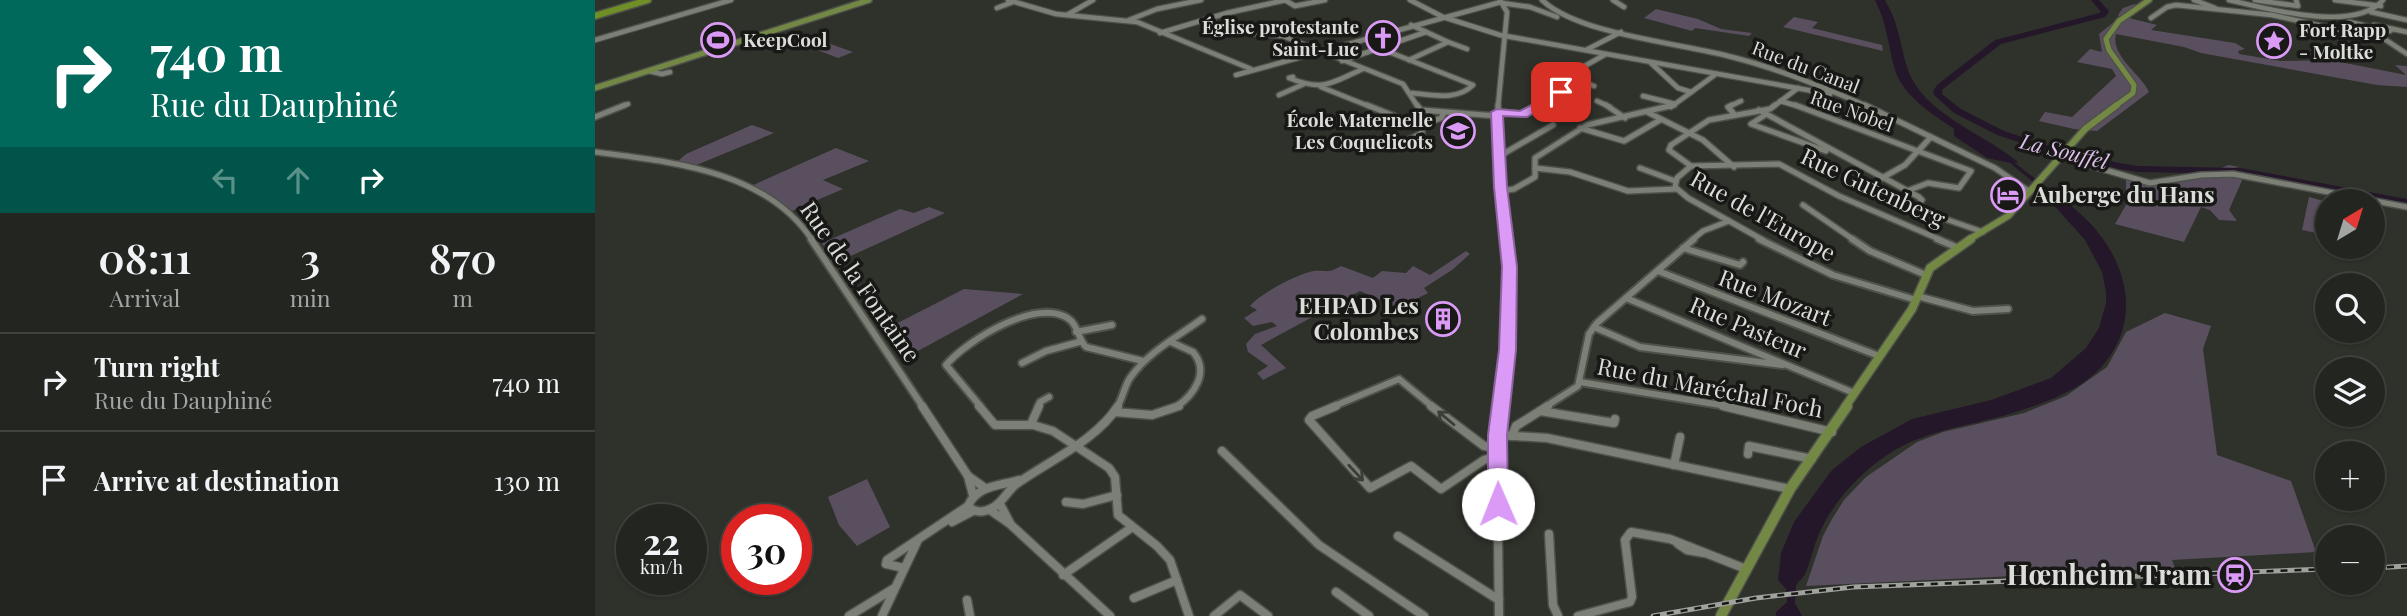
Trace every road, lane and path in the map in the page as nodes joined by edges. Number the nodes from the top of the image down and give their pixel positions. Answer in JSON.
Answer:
{"nodes":[{"id":1,"x":731,"y":0,"type":"edge"},
{"id":2,"x":869,"y":0,"type":"edge"},
{"id":3,"x":1008,"y":0,"type":"edge"},
{"id":4,"x":1093,"y":0,"type":"edge"},
{"id":5,"x":1176,"y":0,"type":"edge"},
{"id":6,"x":1201,"y":0,"type":"edge"},
{"id":7,"x":1263,"y":0,"type":"edge"},
{"id":8,"x":1286,"y":0,"type":"edge"},
{"id":9,"x":1325,"y":0,"type":"edge"},
{"id":10,"x":1410,"y":0,"type":"edge"},
{"id":11,"x":1542,"y":0,"type":"edge"},
{"id":12,"x":1613,"y":0,"type":"edge"},
{"id":13,"x":2148,"y":0,"type":"edge"},
{"id":14,"x":2155,"y":0,"type":"edge"},
{"id":15,"x":2183,"y":0,"type":"edge"},
{"id":16,"x":2194,"y":0,"type":"edge"},
{"id":17,"x":2229,"y":0,"type":"edge"},
{"id":18,"x":2255,"y":0,"type":"edge"},
{"id":19,"x":2295,"y":0,"type":"edge"},
{"id":20,"x":2335,"y":0,"type":"edge"},
{"id":21,"x":2383,"y":0,"type":"edge"},
{"id":22,"x":642,"y":1,"type":"edge"},
{"id":23,"x":1016,"y":1,"type":"edge"},
{"id":24,"x":1191,"y":2,"type":"junction"},
{"id":25,"x":1501,"y":2,"type":"edge"},
{"id":26,"x":1268,"y":4,"type":"junction"},
{"id":27,"x":2176,"y":5,"type":"junction"},
{"id":28,"x":1234,"y":6,"type":"dead end"},
{"id":29,"x":2381,"y":6,"type":"junction"},
{"id":30,"x":1624,"y":7,"type":"dead end"},
{"id":31,"x":997,"y":8,"type":"dead end"},
{"id":32,"x":2135,"y":9,"type":"junction"},
{"id":33,"x":2215,"y":9,"type":"junction"},
{"id":34,"x":1240,"y":10,"type":"junction"},
{"id":35,"x":2272,"y":12,"type":"junction"},
{"id":36,"x":2371,"y":12,"type":"junction"},
{"id":37,"x":1066,"y":15,"type":"junction"},
{"id":38,"x":595,"y":16,"type":"edge"},
{"id":39,"x":1568,"y":16,"type":"junction"},
{"id":40,"x":1443,"y":17,"type":"junction"},
{"id":41,"x":2151,"y":18,"type":"dead end"},
{"id":42,"x":1206,"y":19,"type":"junction"},
{"id":43,"x":1129,"y":20,"type":"junction"},
{"id":44,"x":2405,"y":20,"type":"edge"},
{"id":45,"x":2349,"y":22,"type":"dead end"},
{"id":46,"x":1411,"y":25,"type":"junction"},
{"id":47,"x":2391,"y":30,"type":"junction"},
{"id":48,"x":1426,"y":32,"type":"junction"},
{"id":49,"x":1621,"y":32,"type":"junction"},
{"id":50,"x":2407,"y":32,"type":"edge"},
{"id":51,"x":1160,"y":33,"type":"junction"},
{"id":52,"x":1506,"y":36,"type":"junction"},
{"id":53,"x":595,"y":40,"type":"edge"},
{"id":54,"x":2386,"y":40,"type":"junction"},
{"id":55,"x":1448,"y":43,"type":"junction"},
{"id":56,"x":1379,"y":48,"type":"junction"},
{"id":57,"x":1467,"y":49,"type":"dead end"},
{"id":58,"x":1585,"y":50,"type":"junction"},
{"id":59,"x":1318,"y":51,"type":"junction"},
{"id":60,"x":1606,"y":54,"type":"junction"},
{"id":61,"x":2407,"y":54,"type":"edge"},
{"id":62,"x":1409,"y":60,"type":"junction"},
{"id":63,"x":1342,"y":61,"type":"junction"},
{"id":64,"x":1651,"y":62,"type":"junction"},
{"id":65,"x":1251,"y":69,"type":"junction"},
{"id":66,"x":1363,"y":69,"type":"junction"},
{"id":67,"x":649,"y":71,"type":"junction"},
{"id":68,"x":670,"y":72,"type":"dead end"},
{"id":69,"x":1716,"y":74,"type":"junction"},
{"id":70,"x":1236,"y":75,"type":"dead end"},
{"id":71,"x":1293,"y":77,"type":"dead end"},
{"id":72,"x":1580,"y":82,"type":"junction"},
{"id":73,"x":1304,"y":84,"type":"junction"},
{"id":74,"x":1594,"y":86,"type":"dead end"},
{"id":75,"x":1319,"y":87,"type":"junction"},
{"id":76,"x":595,"y":88,"type":"edge"},
{"id":77,"x":1798,"y":88,"type":"junction"},
{"id":78,"x":1691,"y":92,"type":"junction"},
{"id":79,"x":1412,"y":93,"type":"junction"},
{"id":80,"x":1838,"y":94,"type":"junction"},
{"id":81,"x":1279,"y":95,"type":"dead end"},
{"id":82,"x":1643,"y":96,"type":"dead end"},
{"id":83,"x":1597,"y":101,"type":"dead end"},
{"id":84,"x":1741,"y":101,"type":"dead end"},
{"id":85,"x":1780,"y":102,"type":"junction"},
{"id":86,"x":628,"y":104,"type":"dead end"},
{"id":87,"x":1675,"y":104,"type":"junction"},
{"id":88,"x":1759,"y":110,"type":"junction"},
{"id":89,"x":1444,"y":113,"type":"junction"},
{"id":90,"x":1649,"y":113,"type":"junction"},
{"id":91,"x":1497,"y":114,"type":"junction"},
{"id":92,"x":1734,"y":114,"type":"junction"},
{"id":93,"x":1765,"y":115,"type":"junction"},
{"id":94,"x":595,"y":117,"type":"edge"},
{"id":95,"x":1625,"y":118,"type":"junction"},
{"id":96,"x":1660,"y":120,"type":"junction"},
{"id":97,"x":1553,"y":125,"type":"dead end"},
{"id":98,"x":1422,"y":126,"type":"junction"},
{"id":99,"x":1580,"y":128,"type":"junction"},
{"id":100,"x":1691,"y":132,"type":"junction"},
{"id":101,"x":1931,"y":137,"type":"junction"},
{"id":102,"x":1807,"y":138,"type":"junction"},
{"id":103,"x":1796,"y":140,"type":"junction"},
{"id":104,"x":1404,"y":142,"type":"dead end"},
{"id":105,"x":1832,"y":150,"type":"junction"},
{"id":106,"x":1914,"y":151,"type":"junction"},
{"id":107,"x":595,"y":152,"type":"edge"},
{"id":108,"x":2065,"y":153,"type":"junction"},
{"id":109,"x":1498,"y":157,"type":"junction"},
{"id":110,"x":1691,"y":166,"type":"junction"},
{"id":111,"x":1734,"y":167,"type":"junction"},
{"id":112,"x":1535,"y":168,"type":"junction"},
{"id":113,"x":1640,"y":168,"type":"dead end"},
{"id":114,"x":1882,"y":178,"type":"junction"},
{"id":115,"x":1675,"y":181,"type":"junction"},
{"id":116,"x":1676,"y":189,"type":"junction"},
{"id":117,"x":2033,"y":189,"type":"junction"},
{"id":118,"x":1501,"y":191,"type":"junction"},
{"id":119,"x":1907,"y":191,"type":"junction"},
{"id":120,"x":1803,"y":205,"type":"dead end"},
{"id":121,"x":2407,"y":207,"type":"edge"},
{"id":122,"x":1728,"y":221,"type":"junction"},
{"id":123,"x":1983,"y":232,"type":"junction"},
{"id":124,"x":1957,"y":247,"type":"junction"},
{"id":125,"x":1683,"y":248,"type":"junction"},
{"id":126,"x":1744,"y":262,"type":"dead end"},
{"id":127,"x":1658,"y":271,"type":"junction"},
{"id":128,"x":1926,"y":275,"type":"junction"},
{"id":129,"x":1626,"y":298,"type":"junction"},
{"id":130,"x":1916,"y":298,"type":"junction"},
{"id":131,"x":2008,"y":309,"type":"dead end"},
{"id":132,"x":1202,"y":319,"type":"dead end"},
{"id":133,"x":1112,"y":325,"type":"dead end"},
{"id":134,"x":1594,"y":327,"type":"junction"},
{"id":135,"x":1076,"y":332,"type":"junction"},
{"id":136,"x":1079,"y":342,"type":"junction"},
{"id":137,"x":1171,"y":342,"type":"junction"},
{"id":138,"x":1879,"y":356,"type":"junction"},
{"id":139,"x":1143,"y":361,"type":"junction"},
{"id":140,"x":1022,"y":363,"type":"dead end"},
{"id":141,"x":1791,"y":366,"type":"junction"},
{"id":142,"x":1580,"y":382,"type":"junction"},
{"id":143,"x":1854,"y":393,"type":"junction"},
{"id":144,"x":1049,"y":397,"type":"dead end"},
{"id":145,"x":1541,"y":411,"type":"junction"},
{"id":146,"x":1114,"y":412,"type":"junction"},
{"id":147,"x":1615,"y":419,"type":"dead end"},
{"id":148,"x":1031,"y":424,"type":"junction"},
{"id":149,"x":1832,"y":432,"type":"junction"},
{"id":150,"x":1498,"y":435,"type":"junction"},
{"id":151,"x":1512,"y":436,"type":"junction"},
{"id":152,"x":1680,"y":437,"type":"dead end"},
{"id":153,"x":1076,"y":446,"type":"junction"},
{"id":154,"x":1484,"y":446,"type":"junction"},
{"id":155,"x":1223,"y":451,"type":"dead end"},
{"id":156,"x":1497,"y":452,"type":"junction"},
{"id":157,"x":1748,"y":454,"type":"dead end"},
{"id":158,"x":1486,"y":458,"type":"junction"},
{"id":159,"x":1812,"y":459,"type":"junction"},
{"id":160,"x":1674,"y":465,"type":"junction"},
{"id":161,"x":968,"y":476,"type":"junction"},
{"id":162,"x":985,"y":488,"type":"junction"},
{"id":163,"x":1790,"y":489,"type":"junction"},
{"id":164,"x":1001,"y":491,"type":"junction"},
{"id":165,"x":973,"y":495,"type":"junction"},
{"id":166,"x":1117,"y":495,"type":"junction"},
{"id":167,"x":1066,"y":502,"type":"dead end"},
{"id":168,"x":1000,"y":504,"type":"junction"},
{"id":169,"x":971,"y":509,"type":"junction"},
{"id":170,"x":989,"y":510,"type":"junction"},
{"id":171,"x":1010,"y":524,"type":"junction"},
{"id":172,"x":1131,"y":528,"type":"junction"},
{"id":173,"x":1549,"y":534,"type":"dead end"},
{"id":174,"x":1398,"y":536,"type":"dead end"},
{"id":175,"x":919,"y":540,"type":"junction"},
{"id":176,"x":904,"y":568,"type":"junction"},
{"id":177,"x":1746,"y":569,"type":"junction"},
{"id":178,"x":1063,"y":575,"type":"junction"},
{"id":179,"x":1177,"y":580,"type":"junction"},
{"id":180,"x":894,"y":588,"type":"junction"},
{"id":181,"x":1336,"y":592,"type":"dead end"},
{"id":182,"x":1134,"y":598,"type":"dead end"},
{"id":183,"x":967,"y":600,"type":"dead end"},
{"id":184,"x":1499,"y":600,"type":"junction"},
{"id":185,"x":849,"y":616,"type":"edge"},
{"id":186,"x":882,"y":616,"type":"edge"},
{"id":187,"x":970,"y":616,"type":"edge"},
{"id":188,"x":1110,"y":616,"type":"edge"},
{"id":189,"x":1189,"y":616,"type":"edge"},
{"id":190,"x":1214,"y":616,"type":"edge"},
{"id":191,"x":1268,"y":616,"type":"edge"},
{"id":192,"x":1369,"y":616,"type":"edge"},
{"id":193,"x":1424,"y":616,"type":"edge"},
{"id":194,"x":1499,"y":616,"type":"edge"},
{"id":195,"x":1558,"y":616,"type":"edge"},
{"id":196,"x":1578,"y":616,"type":"edge"},
{"id":197,"x":1721,"y":616,"type":"edge"}],
"edges":[{"from":1,"to":53,"type":"street"},
{"from":2,"to":67,"type":"main road"},
{"from":3,"to":23,"type":"street"},
{"from":4,"to":37,"type":"street"},
{"from":5,"to":24,"type":"street"},
{"from":6,"to":24,"type":"street"},
{"from":7,"to":26,"type":"street"},
{"from":8,"to":9,"type":"street"},
{"from":8,"to":26,"type":"street"},
{"from":10,"to":40,"type":"street"},
{"from":11,"to":39,"type":"street","name":"Rue du Canal"},
{"from":12,"to":30,"type":"street"},
{"from":13,"to":32,"type":"main road"},
{"from":14,"to":32,"type":"main road"},
{"from":15,"to":27,"type":"street"},
{"from":16,"to":33,"type":"street"},
{"from":17,"to":35,"type":"street"},
{"from":18,"to":19,"type":"street"},
{"from":20,"to":29,"type":"street"},
{"from":21,"to":29,"type":"street"},
{"from":22,"to":38,"type":"highway"},
{"from":23,"to":31,"type":"street"},
{"from":23,"to":37,"type":"street"},
{"from":24,"to":43,"type":"street"},
{"from":25,"to":39,"type":"street"},
{"from":25,"to":40,"type":"street"},
{"from":25,"to":52,"type":"street"},
{"from":26,"to":34,"type":"street"},
{"from":27,"to":33,"type":"street"},
{"from":27,"to":41,"type":"street"},
{"from":28,"to":34,"type":"street"},
{"from":29,"to":36,"type":"street"},
{"from":32,"to":108,"type":"main road"},
{"from":33,"to":35,"type":"street"},
{"from":34,"to":42,"type":"street"},
{"from":35,"to":36,"type":"street"},
{"from":35,"to":54,"type":"street"},
{"from":36,"to":44,"type":"street"},
{"from":37,"to":43,"type":"street"},
{"from":39,"to":49,"type":"street","name":"Rue du Canal"},
{"from":40,"to":46,"type":"street"},
{"from":40,"to":52,"type":"street"},
{"from":42,"to":51,"type":"street"},
{"from":42,"to":59,"type":"street"},
{"from":43,"to":51,"type":"street"},
{"from":44,"to":47,"type":"street"},
{"from":45,"to":47,"type":"street"},
{"from":46,"to":48,"type":"street"},
{"from":46,"to":59,"type":"street"},
{"from":47,"to":50,"type":"street"},
{"from":47,"to":54,"type":"street"},
{"from":48,"to":55,"type":"street"},
{"from":48,"to":56,"type":"street"},
{"from":49,"to":58,"type":"street"},
{"from":49,"to":80,"type":"street","name":"Rue du Canal"},
{"from":51,"to":65,"type":"street"},
{"from":52,"to":58,"type":"street"},
{"from":52,"to":91,"type":"street"},
{"from":54,"to":61,"type":"street"},
{"from":55,"to":57,"type":"street"},
{"from":55,"to":62,"type":"street"},
{"from":56,"to":62,"type":"street"},
{"from":56,"to":63,"type":"street"},
{"from":58,"to":60,"type":"street"},
{"from":59,"to":63,"type":"street"},
{"from":59,"to":65,"type":"street"},
{"from":60,"to":64,"type":"street"},
{"from":60,"to":72,"type":"street"},
{"from":62,"to":79,"type":"street"},
{"from":63,"to":66,"type":"street"},
{"from":64,"to":69,"type":"street"},
{"from":64,"to":78,"type":"street"},
{"from":65,"to":70,"type":"street"},
{"from":66,"to":75,"type":"street"},
{"from":66,"to":79,"type":"street"},
{"from":67,"to":68,"type":"street"},
{"from":67,"to":76,"type":"main road"},
{"from":69,"to":77,"type":"street"},
{"from":69,"to":78,"type":"street"},
{"from":71,"to":73,"type":"street"},
{"from":72,"to":74,"type":"street"},
{"from":72,"to":91,"type":"street"},
{"from":73,"to":75,"type":"street"},
{"from":73,"to":81,"type":"street"},
{"from":75,"to":98,"type":"street"},
{"from":77,"to":80,"type":"street"},
{"from":77,"to":85,"type":"street"},
{"from":78,"to":87,"type":"street"},
{"from":79,"to":89,"type":"street"},
{"from":80,"to":101,"type":"street","name":"Rue du Canal"},
{"from":82,"to":87,"type":"street"},
{"from":83,"to":95,"type":"street"},
{"from":84,"to":92,"type":"street"},
{"from":85,"to":88,"type":"street"},
{"from":85,"to":106,"type":"street","name":"Rue Nobel"},
{"from":86,"to":94,"type":"street"},
{"from":87,"to":90,"type":"street"},
{"from":88,"to":92,"type":"street"},
{"from":88,"to":93,"type":"street"},
{"from":89,"to":91,"type":"street"},
{"from":89,"to":98,"type":"street"},
{"from":90,"to":95,"type":"street"},
{"from":90,"to":96,"type":"street"},
{"from":91,"to":109,"type":"street"},
{"from":92,"to":100,"type":"street"},
{"from":93,"to":102,"type":"street"},
{"from":93,"to":103,"type":"street"},
{"from":95,"to":99,"type":"street"},
{"from":96,"to":99,"type":"street"},
{"from":96,"to":100,"type":"street"},
{"from":97,"to":109,"type":"street"},
{"from":98,"to":104,"type":"street"},
{"from":99,"to":112,"type":"street"},
{"from":100,"to":110,"type":"street","name":"Rue de l'Europe"},
{"from":100,"to":111,"type":"street"},
{"from":101,"to":106,"type":"street"},
{"from":101,"to":117,"type":"street","name":"Rue du Canal"},
{"from":102,"to":103,"type":"street"},
{"from":102,"to":105,"type":"street"},
{"from":103,"to":105,"type":"street"},
{"from":105,"to":114,"type":"street"},
{"from":106,"to":114,"type":"street"},
{"from":106,"to":119,"type":"street","name":"Rue Nobel"},
{"from":107,"to":161,"type":"street","name":"Rue de la Fontaine"},
{"from":108,"to":117,"type":"main road"},
{"from":108,"to":121,"type":"street"},
{"from":109,"to":118,"type":"street"},
{"from":110,"to":111,"type":"street","name":"Rue Gutenberg"},
{"from":110,"to":115,"type":"street","name":"Rue de l'Europe"},
{"from":111,"to":124,"type":"street","name":"Rue Gutenberg"},
{"from":112,"to":116,"type":"street"},
{"from":112,"to":118,"type":"street"},
{"from":113,"to":115,"type":"street"},
{"from":114,"to":119,"type":"street"},
{"from":115,"to":116,"type":"street","name":"Rue de l'Europe"},
{"from":116,"to":122,"type":"street","name":"Rue de l'Europe"},
{"from":117,"to":123,"type":"main road"},
{"from":118,"to":150,"type":"street"},
{"from":119,"to":123,"type":"street"},
{"from":120,"to":128,"type":"street"},
{"from":122,"to":125,"type":"street"},
{"from":122,"to":130,"type":"street","name":"Rue de l'Europe"},
{"from":123,"to":124,"type":"main road"},
{"from":124,"to":128,"type":"main road"},
{"from":125,"to":126,"type":"street"},
{"from":125,"to":127,"type":"street"},
{"from":127,"to":129,"type":"street"},
{"from":127,"to":138,"type":"street","name":"Rue Mozart"},
{"from":128,"to":130,"type":"main road"},
{"from":129,"to":134,"type":"street"},
{"from":129,"to":141,"type":"street","name":"Rue Pasteur"},
{"from":130,"to":131,"type":"street","name":"Rue de l'Europe"},
{"from":130,"to":138,"type":"main road"},
{"from":132,"to":137,"type":"street"},
{"from":133,"to":135,"type":"street"},
{"from":134,"to":141,"type":"street"},
{"from":134,"to":142,"type":"street"},
{"from":135,"to":136,"type":"street"},
{"from":135,"to":148,"type":"street"},
{"from":136,"to":139,"type":"street"},
{"from":136,"to":140,"type":"street"},
{"from":137,"to":139,"type":"street"},
{"from":137,"to":146,"type":"street"},
{"from":138,"to":143,"type":"main road"},
{"from":139,"to":146,"type":"street"},
{"from":141,"to":143,"type":"street","name":"Rue Pasteur"},
{"from":142,"to":145,"type":"street"},
{"from":142,"to":149,"type":"street","name":"Rue du Maréchal Foch"},
{"from":143,"to":149,"type":"main road"},
{"from":144,"to":148,"type":"street"},
{"from":145,"to":147,"type":"street"},
{"from":145,"to":151,"type":"street"},
{"from":146,"to":153,"type":"street"},
{"from":148,"to":153,"type":"street"},
{"from":149,"to":159,"type":"main road"},
{"from":150,"to":151,"type":"street"},
{"from":150,"to":156,"type":"street"},
{"from":151,"to":160,"type":"street"},
{"from":152,"to":160,"type":"street"},
{"from":153,"to":164,"type":"street"},
{"from":153,"to":166,"type":"street"},
{"from":154,"to":156,"type":"street"},
{"from":154,"to":158,"type":"street"},
{"from":154,"to":158,"type":"street","one_way":true},
{"from":155,"to":193,"type":"street"},
{"from":156,"to":158,"type":"street"},
{"from":156,"to":184,"type":"street"},
{"from":157,"to":159,"type":"street"},
{"from":159,"to":163,"type":"main road"},
{"from":160,"to":163,"type":"street"},
{"from":161,"to":162,"type":"street","name":"Rue de la Fontaine"},
{"from":161,"to":165,"type":"street","name":"Rue de la Fontaine"},
{"from":162,"to":164,"type":"street"},
{"from":162,"to":165,"type":"street"},
{"from":163,"to":177,"type":"main road"},
{"from":164,"to":168,"type":"street"},
{"from":165,"to":169,"type":"street"},
{"from":166,"to":167,"type":"street"},
{"from":166,"to":172,"type":"street"},
{"from":168,"to":170,"type":"street"},
{"from":168,"to":171,"type":"street"},
{"from":169,"to":170,"type":"street"},
{"from":169,"to":175,"type":"street"},
{"from":170,"to":171,"type":"street"},
{"from":171,"to":178,"type":"street"},
{"from":172,"to":178,"type":"street"},
{"from":172,"to":179,"type":"street"},
{"from":173,"to":195,"type":"street"},
{"from":174,"to":184,"type":"street"},
{"from":175,"to":176,"type":"street"},
{"from":175,"to":176,"type":"street"},
{"from":176,"to":180,"type":"street"},
{"from":177,"to":196,"type":"street"},
{"from":177,"to":197,"type":"main road"},
{"from":178,"to":188,"type":"street"},
{"from":179,"to":182,"type":"street"},
{"from":179,"to":189,"type":"street"},
{"from":180,"to":185,"type":"street"},
{"from":180,"to":186,"type":"street"},
{"from":181,"to":192,"type":"street"},
{"from":183,"to":187,"type":"street"},
{"from":184,"to":194,"type":"street"},
{"from":190,"to":191,"type":"street"}]}
